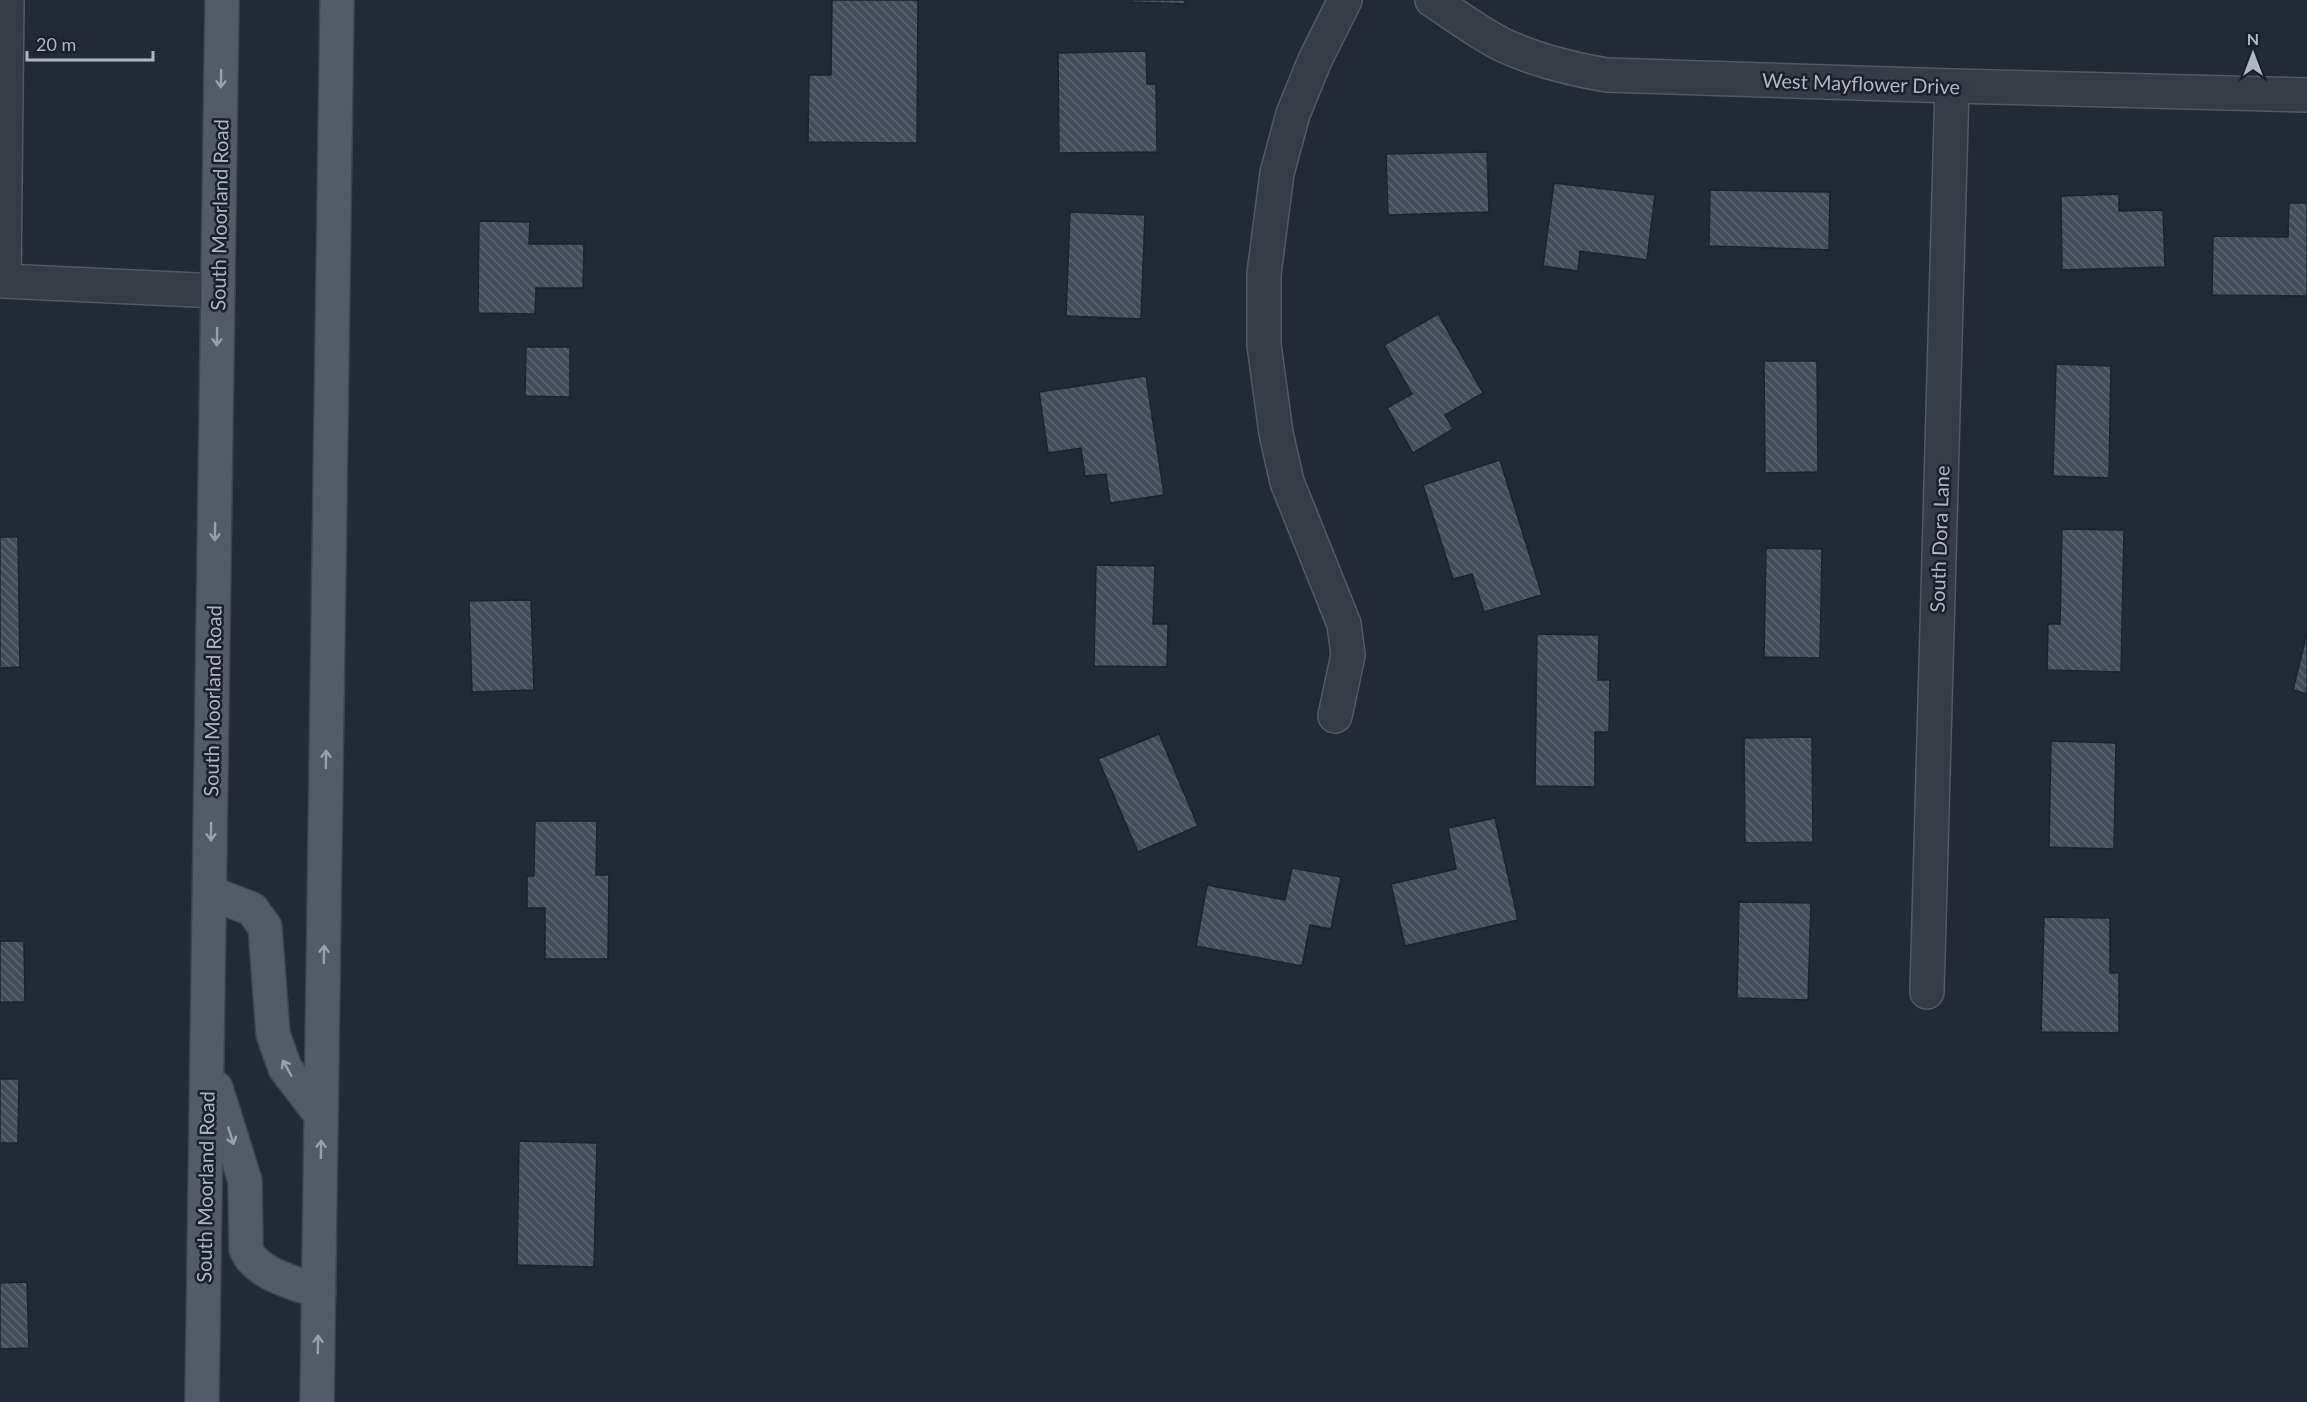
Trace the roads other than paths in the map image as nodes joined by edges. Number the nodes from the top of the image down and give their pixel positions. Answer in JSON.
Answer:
{"nodes":[{"id":1,"x":6,"y":0,"type":"edge"},
{"id":2,"x":222,"y":0,"type":"edge"},
{"id":3,"x":337,"y":0,"type":"edge"},
{"id":4,"x":1345,"y":0,"type":"edge"},
{"id":5,"x":1432,"y":0,"type":"edge"},
{"id":6,"x":1952,"y":86,"type":"junction"},
{"id":7,"x":2307,"y":94,"type":"edge"},
{"id":8,"x":218,"y":291,"type":"junction"},
{"id":9,"x":1335,"y":716,"type":"dead end"},
{"id":10,"x":210,"y":893,"type":"junction"},
{"id":11,"x":1927,"y":992,"type":"dead end"},
{"id":12,"x":207,"y":1061,"type":"junction"},
{"id":13,"x":321,"y":1115,"type":"junction"},
{"id":14,"x":319,"y":1292,"type":"junction"},
{"id":15,"x":202,"y":1402,"type":"edge"},
{"id":16,"x":317,"y":1402,"type":"edge"}],
"edges":[{"from":1,"to":8,"type":"street"},
{"from":2,"to":8,"type":"main road","name":"South Moorland Road","one_way":true},
{"from":13,"to":3,"type":"main road","one_way":true},
{"from":4,"to":9,"type":"street"},
{"from":5,"to":6,"type":"street","name":"West Mayflower Drive"},
{"from":6,"to":7,"type":"street","name":"West Mayflower Drive"},
{"from":6,"to":11,"type":"street","name":"South Dora Lane"},
{"from":8,"to":10,"type":"main road","name":"South Moorland Road","one_way":true},
{"from":10,"to":12,"type":"main road","name":"South Moorland Road"},
{"from":13,"to":10,"type":"main road","one_way":true},
{"from":12,"to":14,"type":"main road","one_way":true},
{"from":12,"to":15,"type":"main road","name":"South Moorland Road"},
{"from":14,"to":13,"type":"main road","one_way":true},
{"from":16,"to":14,"type":"main road","one_way":true}]}
